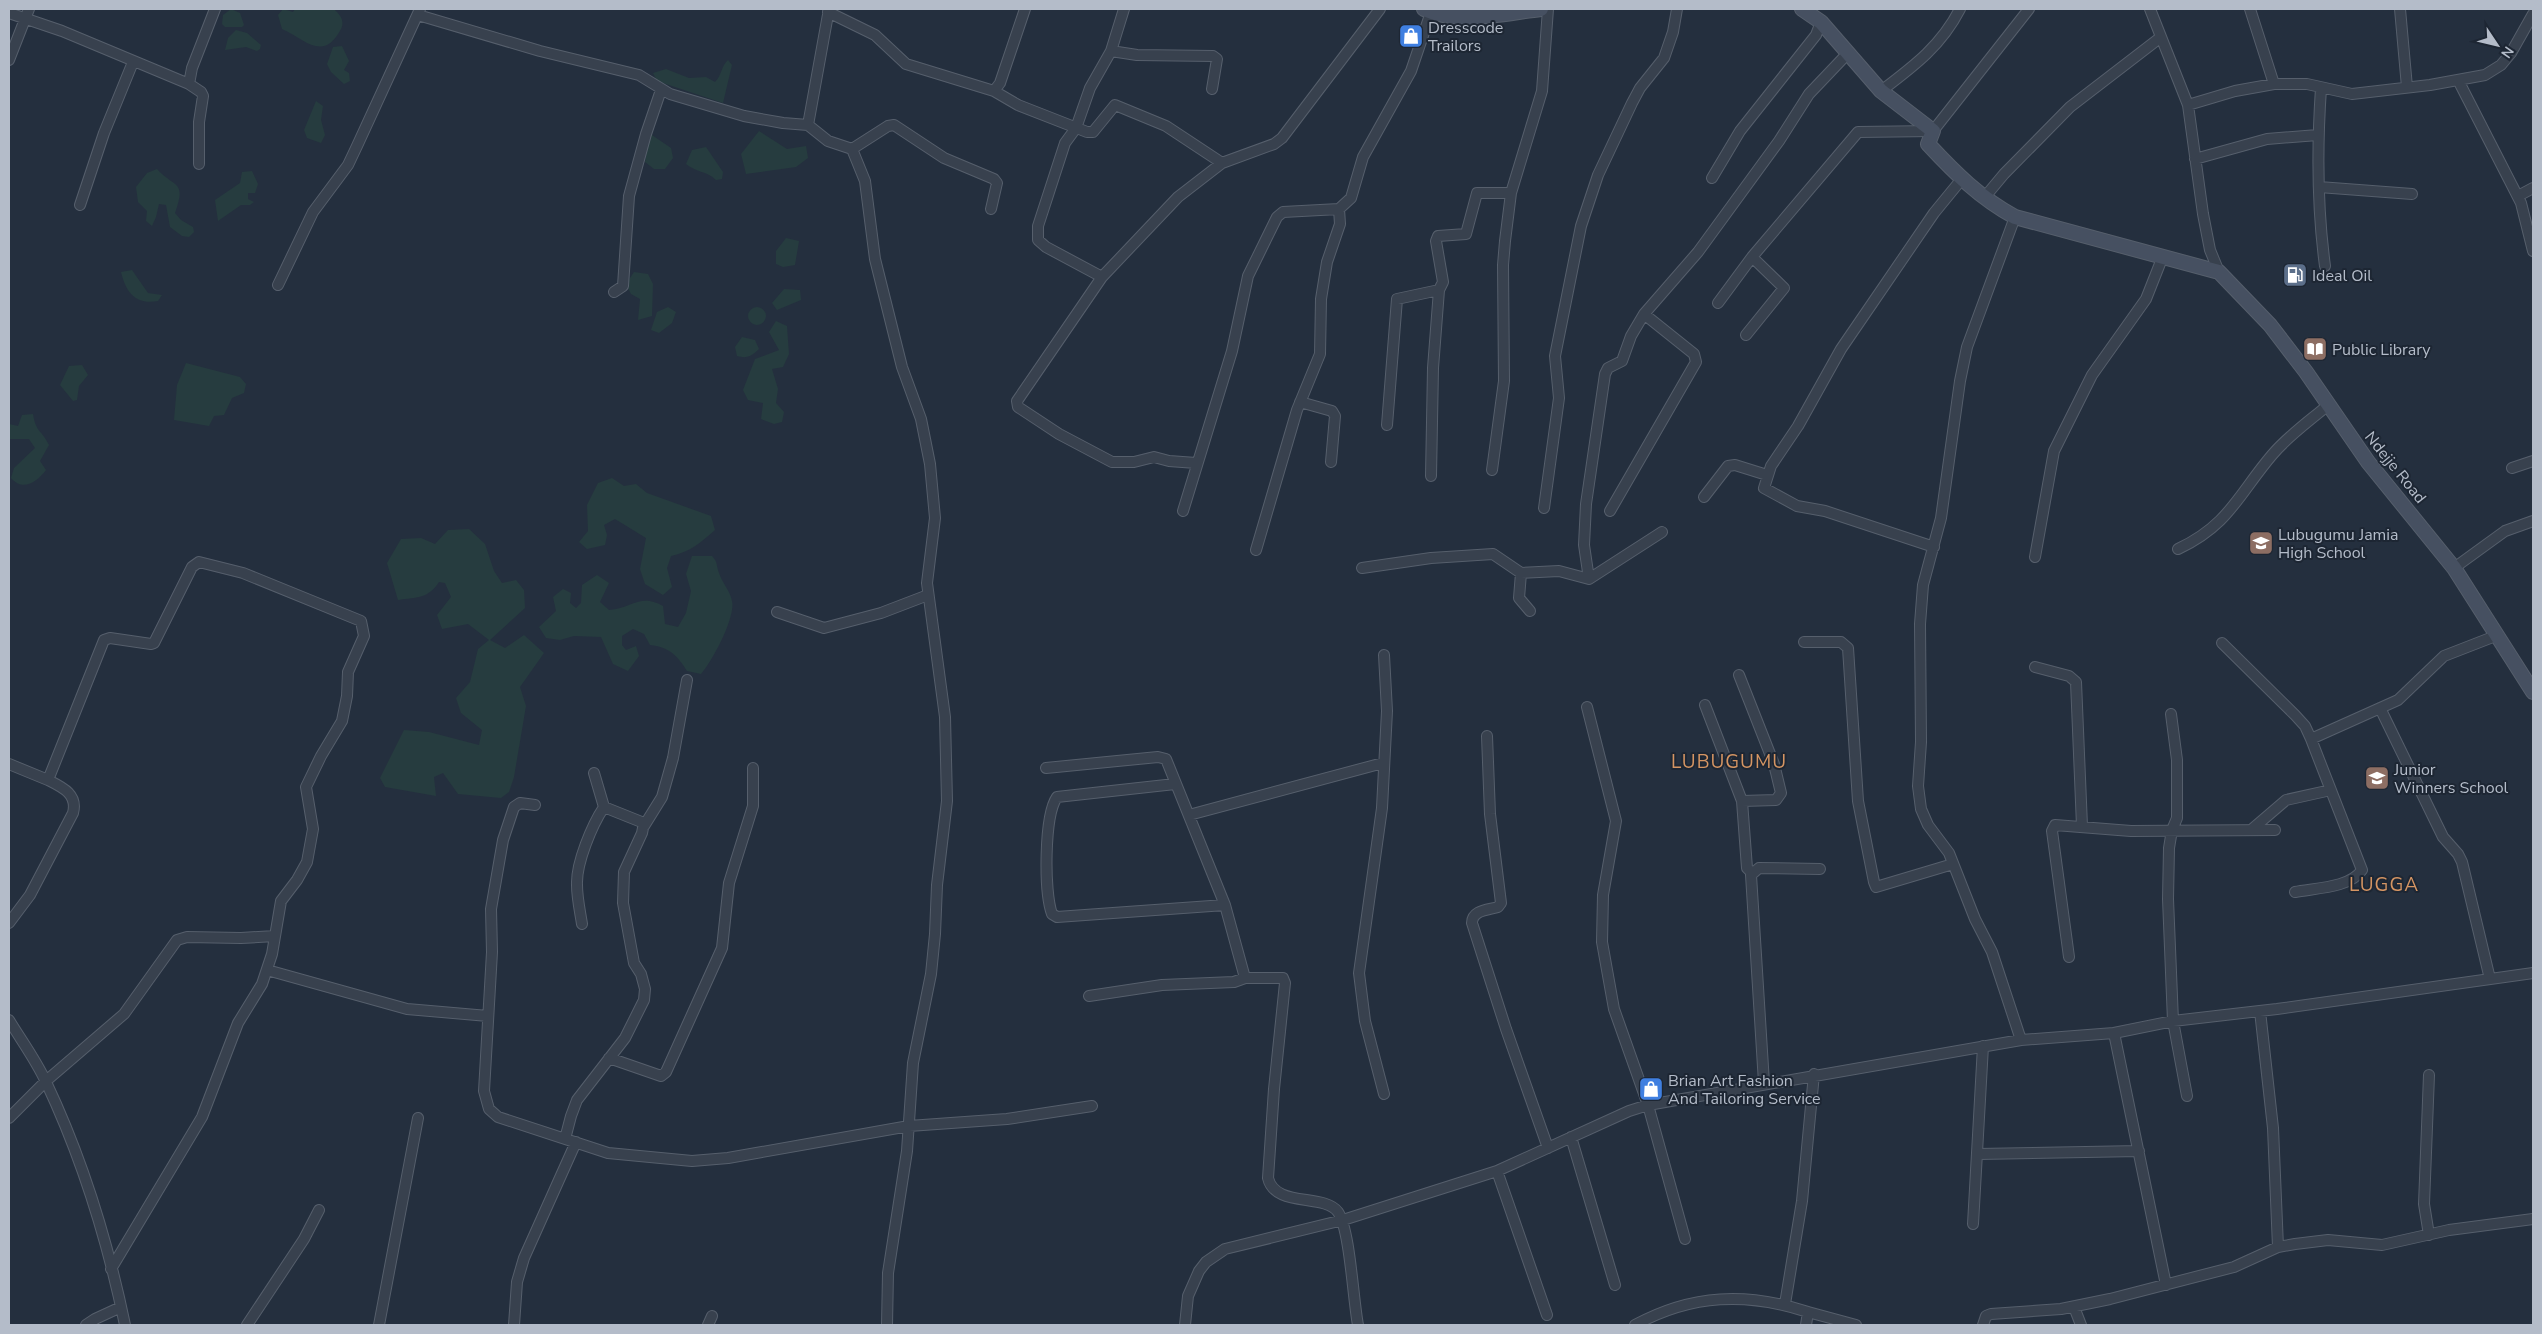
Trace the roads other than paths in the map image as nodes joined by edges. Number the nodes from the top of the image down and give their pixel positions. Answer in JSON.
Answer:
{"nodes":[{"id":1,"x":214,"y":9,"type":"edge"},
{"id":2,"x":1025,"y":9,"type":"edge"},
{"id":3,"x":1124,"y":9,"type":"edge"},
{"id":4,"x":1380,"y":9,"type":"edge"},
{"id":5,"x":1541,"y":9,"type":"edge"},
{"id":6,"x":1548,"y":9,"type":"edge"},
{"id":7,"x":1677,"y":9,"type":"edge"},
{"id":8,"x":1802,"y":9,"type":"edge"},
{"id":9,"x":1960,"y":9,"type":"edge"},
{"id":10,"x":2028,"y":9,"type":"edge"},
{"id":11,"x":2150,"y":9,"type":"edge"},
{"id":12,"x":2250,"y":9,"type":"edge"},
{"id":13,"x":2400,"y":9,"type":"edge"},
{"id":14,"x":828,"y":10,"type":"edge"},
{"id":15,"x":1427,"y":10,"type":"edge"},
{"id":16,"x":419,"y":12,"type":"edge"},
{"id":17,"x":1495,"y":12,"type":"edge"},
{"id":18,"x":9,"y":13,"type":"edge"},
{"id":19,"x":27,"y":14,"type":"edge"},
{"id":20,"x":2533,"y":14,"type":"edge"},
{"id":21,"x":1821,"y":22,"type":"junction"},
{"id":22,"x":2161,"y":37,"type":"junction"},
{"id":23,"x":1111,"y":51,"type":"junction"},
{"id":24,"x":1849,"y":52,"type":"junction"},
{"id":25,"x":9,"y":60,"type":"edge"},
{"id":26,"x":133,"y":62,"type":"junction"},
{"id":27,"x":2458,"y":80,"type":"junction"},
{"id":28,"x":189,"y":84,"type":"junction"},
{"id":29,"x":2274,"y":84,"type":"junction"},
{"id":30,"x":2407,"y":87,"type":"junction"},
{"id":31,"x":2321,"y":88,"type":"junction"},
{"id":32,"x":1212,"y":89,"type":"dead end"},
{"id":33,"x":661,"y":90,"type":"junction"},
{"id":34,"x":994,"y":91,"type":"junction"},
{"id":35,"x":1882,"y":91,"type":"junction"},
{"id":36,"x":2188,"y":105,"type":"junction"},
{"id":37,"x":808,"y":125,"type":"junction"},
{"id":38,"x":1076,"y":128,"type":"junction"},
{"id":39,"x":1933,"y":131,"type":"junction"},
{"id":40,"x":2318,"y":134,"type":"junction"},
{"id":41,"x":852,"y":149,"type":"junction"},
{"id":42,"x":2196,"y":159,"type":"junction"},
{"id":43,"x":199,"y":164,"type":"dead end"},
{"id":44,"x":1222,"y":164,"type":"junction"},
{"id":45,"x":1712,"y":178,"type":"dead end"},
{"id":46,"x":1961,"y":180,"type":"junction"},
{"id":47,"x":2319,"y":186,"type":"junction"},
{"id":48,"x":2533,"y":188,"type":"edge"},
{"id":49,"x":1511,"y":193,"type":"junction"},
{"id":50,"x":2412,"y":194,"type":"dead end"},
{"id":51,"x":2518,"y":196,"type":"junction"},
{"id":52,"x":1984,"y":198,"type":"junction"},
{"id":53,"x":80,"y":205,"type":"dead end"},
{"id":54,"x":991,"y":209,"type":"dead end"},
{"id":55,"x":1338,"y":209,"type":"junction"},
{"id":56,"x":2015,"y":218,"type":"junction"},
{"id":57,"x":2533,"y":251,"type":"edge"},
{"id":58,"x":2163,"y":256,"type":"junction"},
{"id":59,"x":1752,"y":257,"type":"junction"},
{"id":60,"x":2325,"y":266,"type":"dead end"},
{"id":61,"x":2219,"y":272,"type":"junction"},
{"id":62,"x":1102,"y":277,"type":"junction"},
{"id":63,"x":278,"y":285,"type":"dead end"},
{"id":64,"x":1439,"y":290,"type":"junction"},
{"id":65,"x":614,"y":292,"type":"dead end"},
{"id":66,"x":1718,"y":303,"type":"dead end"},
{"id":67,"x":1644,"y":314,"type":"junction"},
{"id":68,"x":1746,"y":335,"type":"dead end"},
{"id":69,"x":1300,"y":402,"type":"junction"},
{"id":70,"x":2327,"y":406,"type":"junction"},
{"id":71,"x":1387,"y":425,"type":"dead end"},
{"id":72,"x":2533,"y":461,"type":"edge"},
{"id":73,"x":1331,"y":462,"type":"dead end"},
{"id":74,"x":1196,"y":463,"type":"junction"},
{"id":75,"x":2512,"y":468,"type":"dead end"},
{"id":76,"x":1492,"y":470,"type":"dead end"},
{"id":77,"x":1767,"y":475,"type":"junction"},
{"id":78,"x":1431,"y":476,"type":"dead end"},
{"id":79,"x":1704,"y":497,"type":"dead end"},
{"id":80,"x":1544,"y":508,"type":"dead end"},
{"id":81,"x":1182,"y":511,"type":"dead end"},
{"id":82,"x":1610,"y":511,"type":"dead end"},
{"id":83,"x":2533,"y":521,"type":"edge"},
{"id":84,"x":1662,"y":532,"type":"dead end"},
{"id":85,"x":1934,"y":547,"type":"junction"},
{"id":86,"x":2178,"y":549,"type":"dead end"},
{"id":87,"x":1256,"y":550,"type":"dead end"},
{"id":88,"x":2035,"y":557,"type":"dead end"},
{"id":89,"x":1362,"y":568,"type":"dead end"},
{"id":90,"x":2454,"y":568,"type":"junction"},
{"id":91,"x":1521,"y":573,"type":"junction"},
{"id":92,"x":1589,"y":579,"type":"junction"},
{"id":93,"x":928,"y":595,"type":"junction"},
{"id":94,"x":1530,"y":611,"type":"dead end"},
{"id":95,"x":777,"y":612,"type":"dead end"},
{"id":96,"x":2498,"y":635,"type":"junction"},
{"id":97,"x":1804,"y":642,"type":"dead end"},
{"id":98,"x":2222,"y":643,"type":"dead end"},
{"id":99,"x":1384,"y":655,"type":"dead end"},
{"id":100,"x":2035,"y":667,"type":"dead end"},
{"id":101,"x":1739,"y":675,"type":"dead end"},
{"id":102,"x":688,"y":680,"type":"dead end"},
{"id":103,"x":2533,"y":692,"type":"edge"},
{"id":104,"x":1705,"y":705,"type":"dead end"},
{"id":105,"x":1588,"y":707,"type":"dead end"},
{"id":106,"x":2380,"y":708,"type":"junction"},
{"id":107,"x":2170,"y":714,"type":"dead end"},
{"id":108,"x":1487,"y":736,"type":"dead end"},
{"id":109,"x":2311,"y":739,"type":"junction"},
{"id":110,"x":1383,"y":763,"type":"junction"},
{"id":111,"x":9,"y":764,"type":"edge"},
{"id":112,"x":753,"y":768,"type":"dead end"},
{"id":113,"x":1046,"y":768,"type":"dead end"},
{"id":114,"x":594,"y":773,"type":"dead end"},
{"id":115,"x":48,"y":780,"type":"junction"},
{"id":116,"x":1176,"y":784,"type":"junction"},
{"id":117,"x":2331,"y":790,"type":"junction"},
{"id":118,"x":1742,"y":802,"type":"junction"},
{"id":119,"x":536,"y":805,"type":"dead end"},
{"id":120,"x":604,"y":806,"type":"junction"},
{"id":121,"x":1189,"y":814,"type":"junction"},
{"id":122,"x":644,"y":826,"type":"junction"},
{"id":123,"x":2082,"y":826,"type":"junction"},
{"id":124,"x":2172,"y":830,"type":"junction"},
{"id":125,"x":2251,"y":830,"type":"junction"},
{"id":126,"x":2275,"y":830,"type":"dead end"},
{"id":127,"x":1953,"y":864,"type":"junction"},
{"id":128,"x":1820,"y":869,"type":"dead end"},
{"id":129,"x":1752,"y":873,"type":"junction"},
{"id":130,"x":2295,"y":892,"type":"dead end"},
{"id":131,"x":1225,"y":905,"type":"junction"},
{"id":132,"x":9,"y":923,"type":"edge"},
{"id":133,"x":582,"y":924,"type":"dead end"},
{"id":134,"x":275,"y":936,"type":"junction"},
{"id":135,"x":2069,"y":957,"type":"dead end"},
{"id":136,"x":267,"y":970,"type":"junction"},
{"id":137,"x":2533,"y":973,"type":"edge"},
{"id":138,"x":1245,"y":978,"type":"junction"},
{"id":139,"x":2490,"y":980,"type":"junction"},
{"id":140,"x":1089,"y":996,"type":"dead end"},
{"id":141,"x":2260,"y":1011,"type":"junction"},
{"id":142,"x":488,"y":1016,"type":"junction"},
{"id":143,"x":9,"y":1020,"type":"edge"},
{"id":144,"x":2173,"y":1021,"type":"junction"},
{"id":145,"x":2114,"y":1033,"type":"junction"},
{"id":146,"x":2021,"y":1040,"type":"junction"},
{"id":147,"x":1983,"y":1046,"type":"junction"},
{"id":148,"x":609,"y":1058,"type":"junction"},
{"id":149,"x":1814,"y":1074,"type":"junction"},
{"id":150,"x":2429,"y":1075,"type":"dead end"},
{"id":151,"x":46,"y":1081,"type":"junction"},
{"id":152,"x":1764,"y":1083,"type":"junction"},
{"id":153,"x":1384,"y":1094,"type":"dead end"},
{"id":154,"x":2187,"y":1096,"type":"dead end"},
{"id":155,"x":1648,"y":1105,"type":"junction"},
{"id":156,"x":1092,"y":1106,"type":"dead end"},
{"id":157,"x":9,"y":1118,"type":"edge"},
{"id":158,"x":418,"y":1118,"type":"dead end"},
{"id":159,"x":909,"y":1126,"type":"junction"},
{"id":160,"x":1571,"y":1137,"type":"junction"},
{"id":161,"x":565,"y":1139,"type":"junction"},
{"id":162,"x":576,"y":1142,"type":"junction"},
{"id":163,"x":1548,"y":1148,"type":"junction"},
{"id":164,"x":2139,"y":1151,"type":"junction"},
{"id":165,"x":1978,"y":1154,"type":"junction"},
{"id":166,"x":1497,"y":1171,"type":"junction"},
{"id":167,"x":319,"y":1210,"type":"dead end"},
{"id":168,"x":2533,"y":1219,"type":"edge"},
{"id":169,"x":1343,"y":1220,"type":"junction"},
{"id":170,"x":1973,"y":1224,"type":"dead end"},
{"id":171,"x":2429,"y":1235,"type":"junction"},
{"id":172,"x":1685,"y":1239,"type":"dead end"},
{"id":173,"x":2278,"y":1247,"type":"junction"},
{"id":174,"x":110,"y":1269,"type":"junction"},
{"id":175,"x":2166,"y":1285,"type":"junction"},
{"id":176,"x":1615,"y":1286,"type":"dead end"},
{"id":177,"x":1785,"y":1304,"type":"junction"},
{"id":178,"x":2074,"y":1307,"type":"junction"},
{"id":179,"x":122,"y":1308,"type":"junction"},
{"id":180,"x":1808,"y":1312,"type":"junction"},
{"id":181,"x":1547,"y":1315,"type":"dead end"},
{"id":182,"x":86,"y":1325,"type":"edge"},
{"id":183,"x":125,"y":1325,"type":"edge"},
{"id":184,"x":247,"y":1325,"type":"edge"},
{"id":185,"x":379,"y":1325,"type":"edge"},
{"id":186,"x":514,"y":1325,"type":"edge"},
{"id":187,"x":887,"y":1325,"type":"edge"},
{"id":188,"x":1185,"y":1325,"type":"edge"},
{"id":189,"x":1358,"y":1325,"type":"edge"},
{"id":190,"x":1635,"y":1325,"type":"edge"},
{"id":191,"x":1806,"y":1325,"type":"edge"},
{"id":192,"x":1856,"y":1325,"type":"edge"},
{"id":193,"x":1983,"y":1325,"type":"edge"},
{"id":194,"x":2081,"y":1325,"type":"edge"}],
"edges":[{"from":1,"to":28,"type":"street"},
{"from":2,"to":34,"type":"street"},
{"from":3,"to":23,"type":"street"},
{"from":4,"to":44,"type":"street"},
{"from":5,"to":17,"type":"street"},
{"from":6,"to":49,"type":"street"},
{"from":7,"to":80,"type":"street"},
{"from":8,"to":21,"type":"street"},
{"from":9,"to":35,"type":"street"},
{"from":10,"to":39,"type":"street"},
{"from":11,"to":22,"type":"street"},
{"from":12,"to":29,"type":"street"},
{"from":13,"to":30,"type":"street"},
{"from":14,"to":34,"type":"street"},
{"from":14,"to":37,"type":"street"},
{"from":15,"to":17,"type":"street"},
{"from":15,"to":55,"type":"street"},
{"from":16,"to":33,"type":"street"},
{"from":16,"to":63,"type":"street"},
{"from":18,"to":19,"type":"street"},
{"from":19,"to":25,"type":"street"},
{"from":19,"to":26,"type":"street"},
{"from":20,"to":27,"type":"street"},
{"from":21,"to":24,"type":"street"},
{"from":21,"to":45,"type":"street"},
{"from":22,"to":36,"type":"street"},
{"from":22,"to":52,"type":"street"},
{"from":23,"to":32,"type":"street"},
{"from":23,"to":38,"type":"street"},
{"from":24,"to":35,"type":"street"},
{"from":24,"to":67,"type":"street"},
{"from":26,"to":28,"type":"street"},
{"from":26,"to":53,"type":"street"},
{"from":27,"to":30,"type":"street"},
{"from":27,"to":51,"type":"street"},
{"from":28,"to":43,"type":"street"},
{"from":29,"to":31,"type":"street"},
{"from":29,"to":36,"type":"street"},
{"from":30,"to":31,"type":"street"},
{"from":31,"to":40,"type":"street"},
{"from":33,"to":37,"type":"street"},
{"from":33,"to":65,"type":"street"},
{"from":34,"to":38,"type":"street"},
{"from":35,"to":39,"type":"street"},
{"from":36,"to":42,"type":"street"},
{"from":37,"to":41,"type":"street"},
{"from":38,"to":44,"type":"street"},
{"from":38,"to":62,"type":"street"},
{"from":39,"to":46,"type":"street"},
{"from":39,"to":59,"type":"street"},
{"from":40,"to":42,"type":"street"},
{"from":40,"to":47,"type":"street"},
{"from":41,"to":54,"type":"street"},
{"from":41,"to":93,"type":"street"},
{"from":42,"to":61,"type":"street"},
{"from":44,"to":62,"type":"street"},
{"from":46,"to":52,"type":"street"},
{"from":46,"to":77,"type":"street"},
{"from":47,"to":50,"type":"street"},
{"from":47,"to":60,"type":"street"},
{"from":48,"to":51,"type":"street"},
{"from":49,"to":64,"type":"street"},
{"from":49,"to":76,"type":"street"},
{"from":51,"to":57,"type":"street"},
{"from":52,"to":56,"type":"street"},
{"from":55,"to":69,"type":"street"},
{"from":55,"to":74,"type":"street"},
{"from":56,"to":58,"type":"street"},
{"from":56,"to":85,"type":"street"},
{"from":58,"to":61,"type":"street"},
{"from":58,"to":88,"type":"street"},
{"from":59,"to":66,"type":"street"},
{"from":59,"to":68,"type":"street"},
{"from":61,"to":70,"type":"street","name":"Ndejje Road"},
{"from":62,"to":74,"type":"street"},
{"from":64,"to":71,"type":"street"},
{"from":64,"to":78,"type":"street"},
{"from":67,"to":82,"type":"street"},
{"from":67,"to":92,"type":"street"},
{"from":69,"to":73,"type":"street"},
{"from":69,"to":87,"type":"street"},
{"from":70,"to":86,"type":"street"},
{"from":70,"to":90,"type":"street","name":"Ndejje Road"},
{"from":72,"to":75,"type":"street"},
{"from":74,"to":81,"type":"street"},
{"from":77,"to":79,"type":"street"},
{"from":77,"to":85,"type":"street"},
{"from":83,"to":90,"type":"street"},
{"from":84,"to":92,"type":"street"},
{"from":85,"to":127,"type":"street"},
{"from":89,"to":91,"type":"street"},
{"from":90,"to":96,"type":"street","name":"Ndejje Road"},
{"from":91,"to":92,"type":"street"},
{"from":91,"to":94,"type":"street"},
{"from":93,"to":95,"type":"street"},
{"from":93,"to":159,"type":"street"},
{"from":96,"to":103,"type":"street","name":"Ndejje Road"},
{"from":96,"to":106,"type":"street"},
{"from":97,"to":127,"type":"street"},
{"from":98,"to":109,"type":"street"},
{"from":99,"to":110,"type":"street"},
{"from":100,"to":123,"type":"street"},
{"from":101,"to":118,"type":"street"},
{"from":102,"to":122,"type":"street"},
{"from":104,"to":118,"type":"street"},
{"from":105,"to":155,"type":"street"},
{"from":106,"to":109,"type":"street"},
{"from":106,"to":139,"type":"street"},
{"from":107,"to":124,"type":"street"},
{"from":108,"to":163,"type":"street"},
{"from":109,"to":117,"type":"street"},
{"from":110,"to":121,"type":"street"},
{"from":110,"to":153,"type":"street"},
{"from":111,"to":115,"type":"street"},
{"from":112,"to":148,"type":"street"},
{"from":113,"to":116,"type":"street"},
{"from":114,"to":120,"type":"street"},
{"from":115,"to":132,"type":"street"},
{"from":115,"to":134,"type":"street"},
{"from":116,"to":121,"type":"street"},
{"from":116,"to":131,"type":"street"},
{"from":117,"to":125,"type":"street"},
{"from":117,"to":130,"type":"street"},
{"from":118,"to":129,"type":"street"},
{"from":119,"to":142,"type":"street"},
{"from":120,"to":122,"type":"street"},
{"from":120,"to":133,"type":"street"},
{"from":121,"to":131,"type":"street"},
{"from":122,"to":148,"type":"street"},
{"from":123,"to":124,"type":"street"},
{"from":123,"to":135,"type":"street"},
{"from":124,"to":125,"type":"street"},
{"from":124,"to":144,"type":"street"},
{"from":125,"to":126,"type":"street"},
{"from":127,"to":146,"type":"street"},
{"from":128,"to":129,"type":"street"},
{"from":129,"to":152,"type":"street"},
{"from":131,"to":138,"type":"street"},
{"from":134,"to":136,"type":"street"},
{"from":134,"to":151,"type":"street"},
{"from":136,"to":142,"type":"street"},
{"from":136,"to":174,"type":"street"},
{"from":137,"to":139,"type":"street"},
{"from":138,"to":140,"type":"street"},
{"from":138,"to":169,"type":"street"},
{"from":139,"to":141,"type":"street"},
{"from":141,"to":144,"type":"street"},
{"from":141,"to":173,"type":"street"},
{"from":142,"to":161,"type":"street"},
{"from":143,"to":151,"type":"street"},
{"from":144,"to":145,"type":"street"},
{"from":144,"to":154,"type":"street"},
{"from":145,"to":146,"type":"street"},
{"from":145,"to":164,"type":"street"},
{"from":146,"to":147,"type":"street"},
{"from":147,"to":149,"type":"street"},
{"from":147,"to":165,"type":"street"},
{"from":148,"to":161,"type":"street"},
{"from":149,"to":152,"type":"street"},
{"from":149,"to":177,"type":"street"},
{"from":150,"to":171,"type":"street"},
{"from":151,"to":157,"type":"street"},
{"from":151,"to":174,"type":"street"},
{"from":152,"to":155,"type":"street"},
{"from":155,"to":160,"type":"street"},
{"from":155,"to":172,"type":"street"},
{"from":156,"to":159,"type":"street"},
{"from":158,"to":185,"type":"street"},
{"from":159,"to":162,"type":"street"},
{"from":159,"to":187,"type":"street"},
{"from":160,"to":163,"type":"street"},
{"from":160,"to":176,"type":"street"},
{"from":161,"to":162,"type":"street"},
{"from":162,"to":186,"type":"street"},
{"from":163,"to":166,"type":"street"},
{"from":164,"to":165,"type":"street"},
{"from":164,"to":175,"type":"street"},
{"from":165,"to":170,"type":"street"},
{"from":166,"to":169,"type":"street"},
{"from":166,"to":181,"type":"street"},
{"from":167,"to":184,"type":"street"},
{"from":168,"to":171,"type":"street"},
{"from":169,"to":188,"type":"street"},
{"from":169,"to":189,"type":"street"},
{"from":171,"to":173,"type":"street"},
{"from":173,"to":175,"type":"street"},
{"from":174,"to":179,"type":"street"},
{"from":175,"to":178,"type":"street"},
{"from":177,"to":180,"type":"street"},
{"from":177,"to":190,"type":"street"},
{"from":178,"to":193,"type":"street"},
{"from":178,"to":194,"type":"street"},
{"from":179,"to":182,"type":"street"},
{"from":179,"to":183,"type":"street"},
{"from":180,"to":191,"type":"street"},
{"from":180,"to":192,"type":"street"}]}
